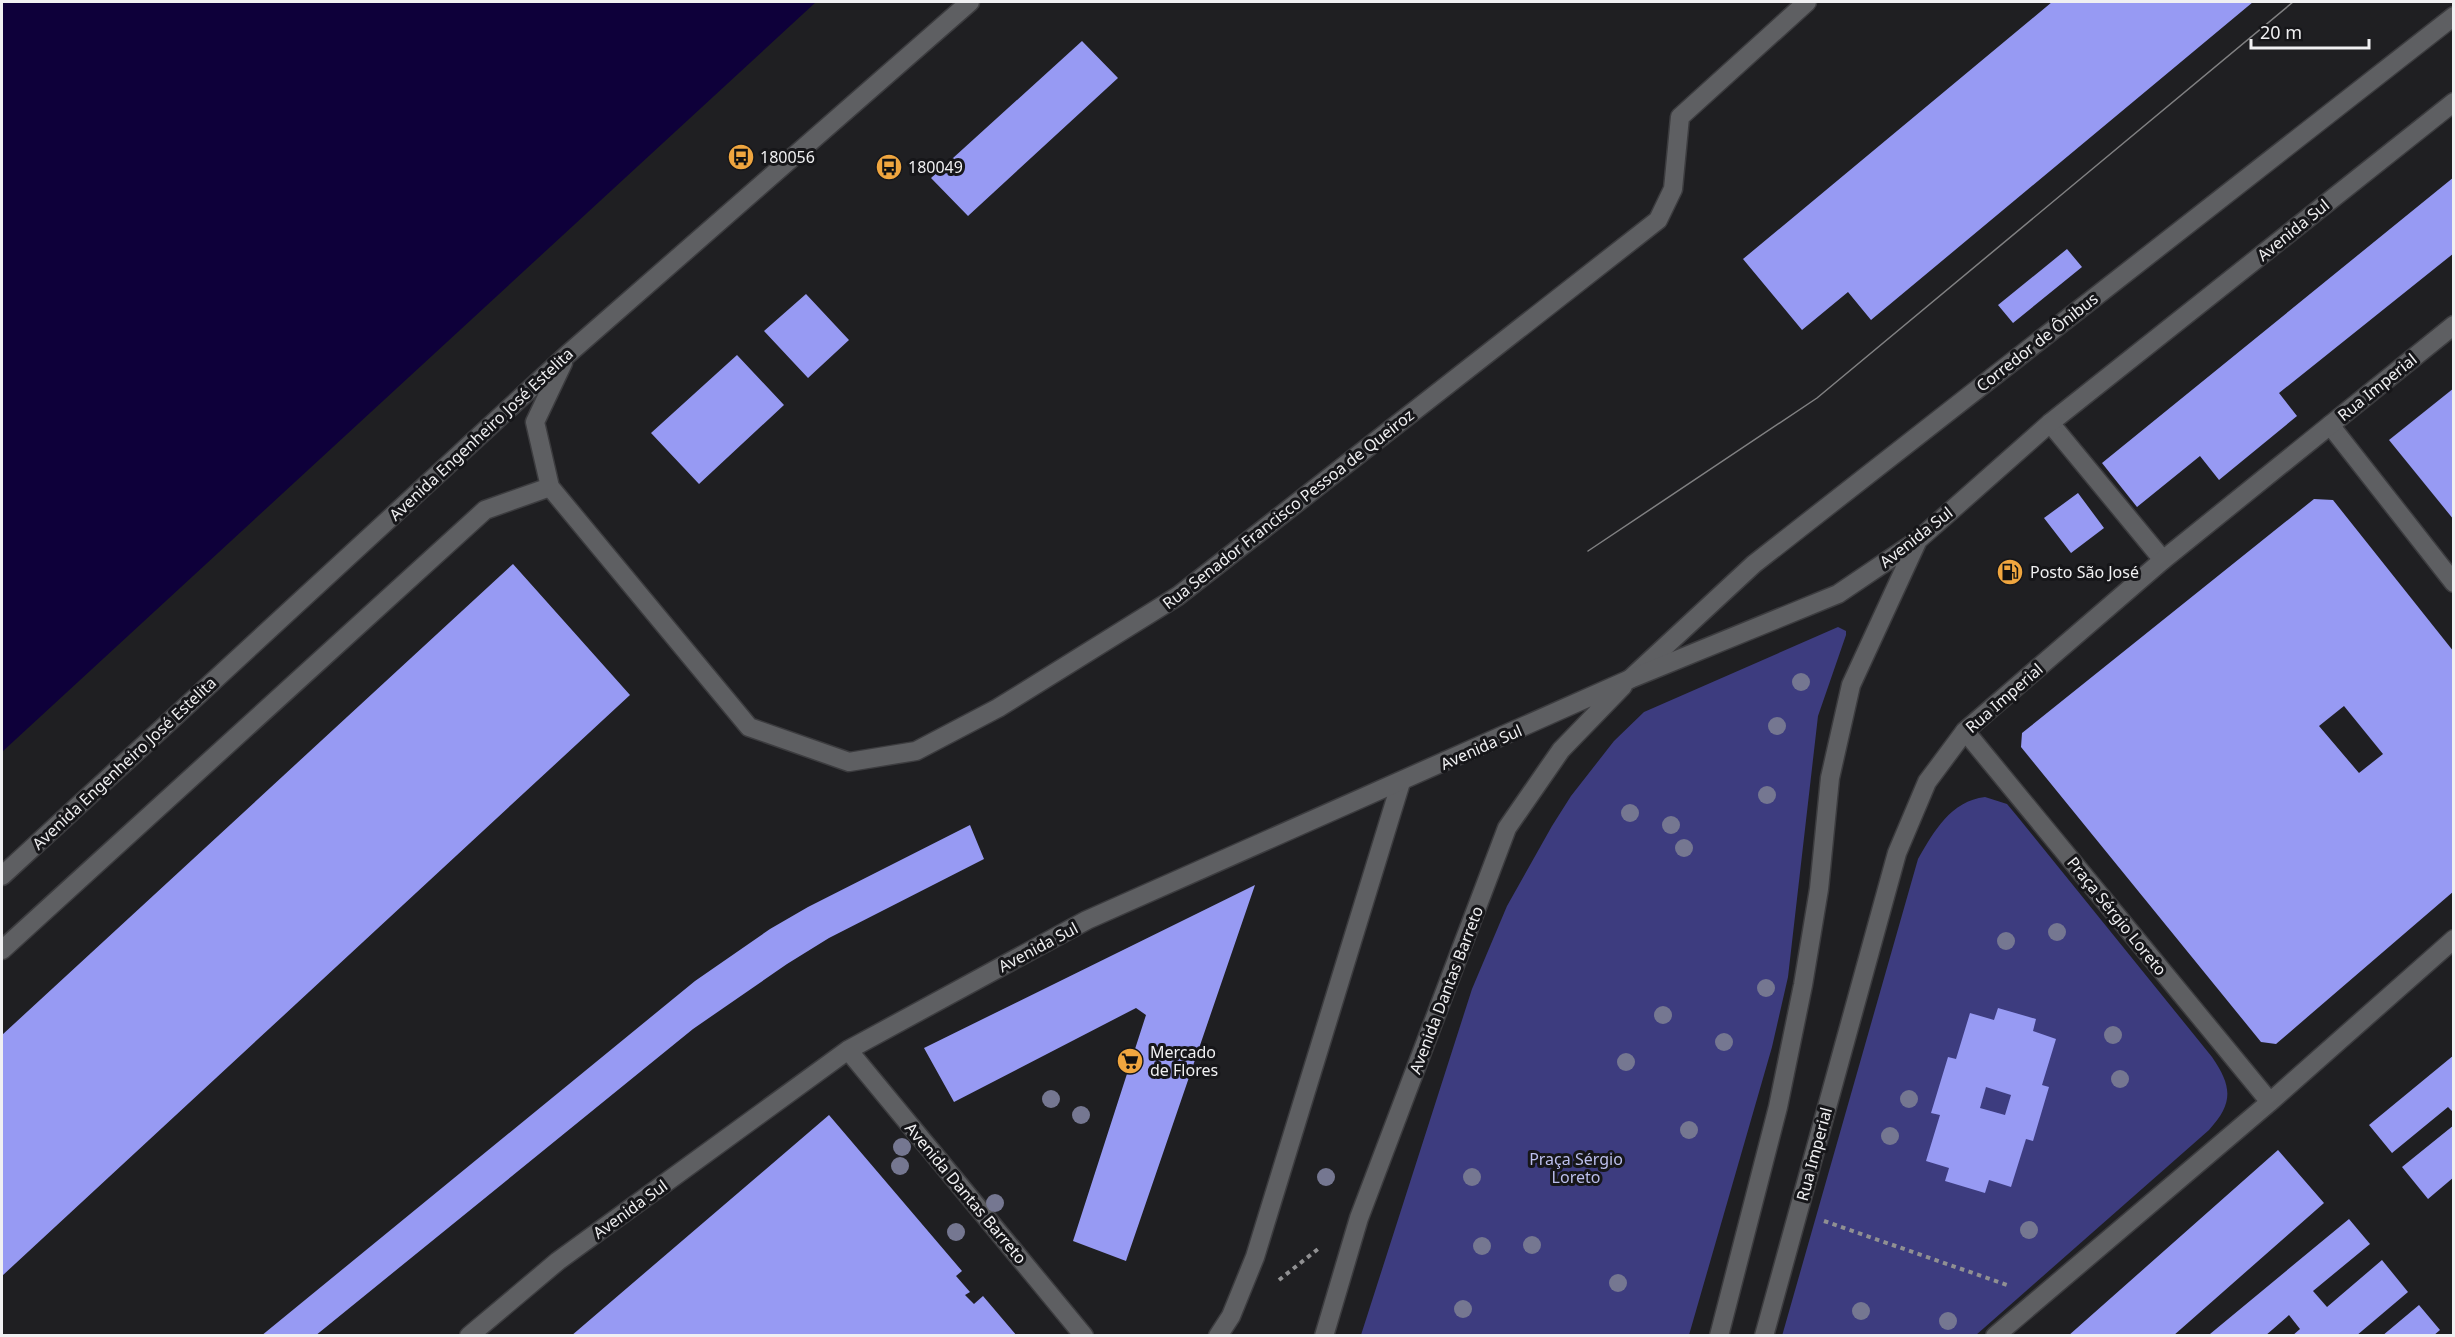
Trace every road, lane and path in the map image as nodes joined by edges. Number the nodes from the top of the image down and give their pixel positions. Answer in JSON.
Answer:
{"nodes":[{"id":1,"x":970,"y":2,"type":"edge"},
{"id":2,"x":1807,"y":2,"type":"edge"},
{"id":3,"x":2454,"y":16,"type":"edge"},
{"id":4,"x":2454,"y":102,"type":"edge"},
{"id":5,"x":2454,"y":325,"type":"edge"},
{"id":6,"x":568,"y":354,"type":"junction"},
{"id":7,"x":2050,"y":423,"type":"junction"},
{"id":8,"x":2330,"y":425,"type":"junction"},
{"id":9,"x":550,"y":488,"type":"junction"},
{"id":10,"x":1918,"y":540,"type":"junction"},
{"id":11,"x":2163,"y":560,"type":"junction"},
{"id":12,"x":2454,"y":583,"type":"edge"},
{"id":13,"x":1629,"y":679,"type":"junction"},
{"id":14,"x":1965,"y":731,"type":"junction"},
{"id":15,"x":1401,"y":783,"type":"junction"},
{"id":16,"x":2,"y":876,"type":"edge"},
{"id":17,"x":2454,"y":939,"type":"edge"},
{"id":18,"x":2,"y":950,"type":"edge"},
{"id":19,"x":848,"y":1050,"type":"junction"},
{"id":20,"x":2270,"y":1102,"type":"junction"},
{"id":21,"x":1798,"y":1212,"type":"junction"},
{"id":22,"x":1359,"y":1218,"type":"junction"},
{"id":23,"x":1277,"y":1281,"type":"dead end"},
{"id":24,"x":2041,"y":1297,"type":"junction"},
{"id":25,"x":469,"y":1335,"type":"edge"},
{"id":26,"x":1084,"y":1335,"type":"edge"},
{"id":27,"x":1218,"y":1335,"type":"edge"},
{"id":28,"x":1324,"y":1335,"type":"edge"},
{"id":29,"x":1719,"y":1335,"type":"edge"},
{"id":30,"x":1764,"y":1335,"type":"edge"},
{"id":31,"x":1995,"y":1335,"type":"edge"}],
"edges":[{"from":1,"to":6,"type":"main road","name":"Avenida Engenheiro José Estelita"},
{"from":2,"to":9,"type":"main road","name":"Rua Senador Francisco Pessoa de Queiroz"},
{"from":3,"to":13,"type":"main road","name":"Corredor de Ônibus"},
{"from":4,"to":7,"type":"main road","name":"Avenida Sul"},
{"from":5,"to":8,"type":"main road","name":"Rua Imperial"},
{"from":6,"to":9,"type":"main road"},
{"from":6,"to":16,"type":"main road","name":"Avenida Engenheiro José Estelita"},
{"from":7,"to":10,"type":"main road","name":"Avenida Sul"},
{"from":7,"to":11,"type":"main road"},
{"from":8,"to":11,"type":"main road","name":"Rua Imperial"},
{"from":8,"to":12,"type":"main road"},
{"from":9,"to":18,"type":"main road"},
{"from":10,"to":13,"type":"main road","name":"Avenida Sul"},
{"from":10,"to":29,"type":"main road"},
{"from":11,"to":14,"type":"main road","name":"Rua Imperial"},
{"from":13,"to":15,"type":"main road","name":"Avenida Sul"},
{"from":13,"to":22,"type":"main road","name":"Avenida Dantas Barreto"},
{"from":14,"to":20,"type":"main road","name":"Praça Sérgio Loreto"},
{"from":14,"to":21,"type":"main road","name":"Rua Imperial"},
{"from":15,"to":19,"type":"main road","name":"Avenida Sul"},
{"from":15,"to":27,"type":"main road"},
{"from":17,"to":20,"type":"main road"},
{"from":19,"to":25,"type":"main road","name":"Avenida Sul"},
{"from":19,"to":26,"type":"main road","name":"Avenida Dantas Barreto"},
{"from":20,"to":24,"type":"main road"},
{"from":21,"to":24,"type":"path"},
{"from":21,"to":30,"type":"main road","name":"Rua Imperial"},
{"from":22,"to":23,"type":"path"},
{"from":22,"to":28,"type":"main road","name":"Avenida Dantas Barreto"},
{"from":24,"to":31,"type":"main road"}]}
